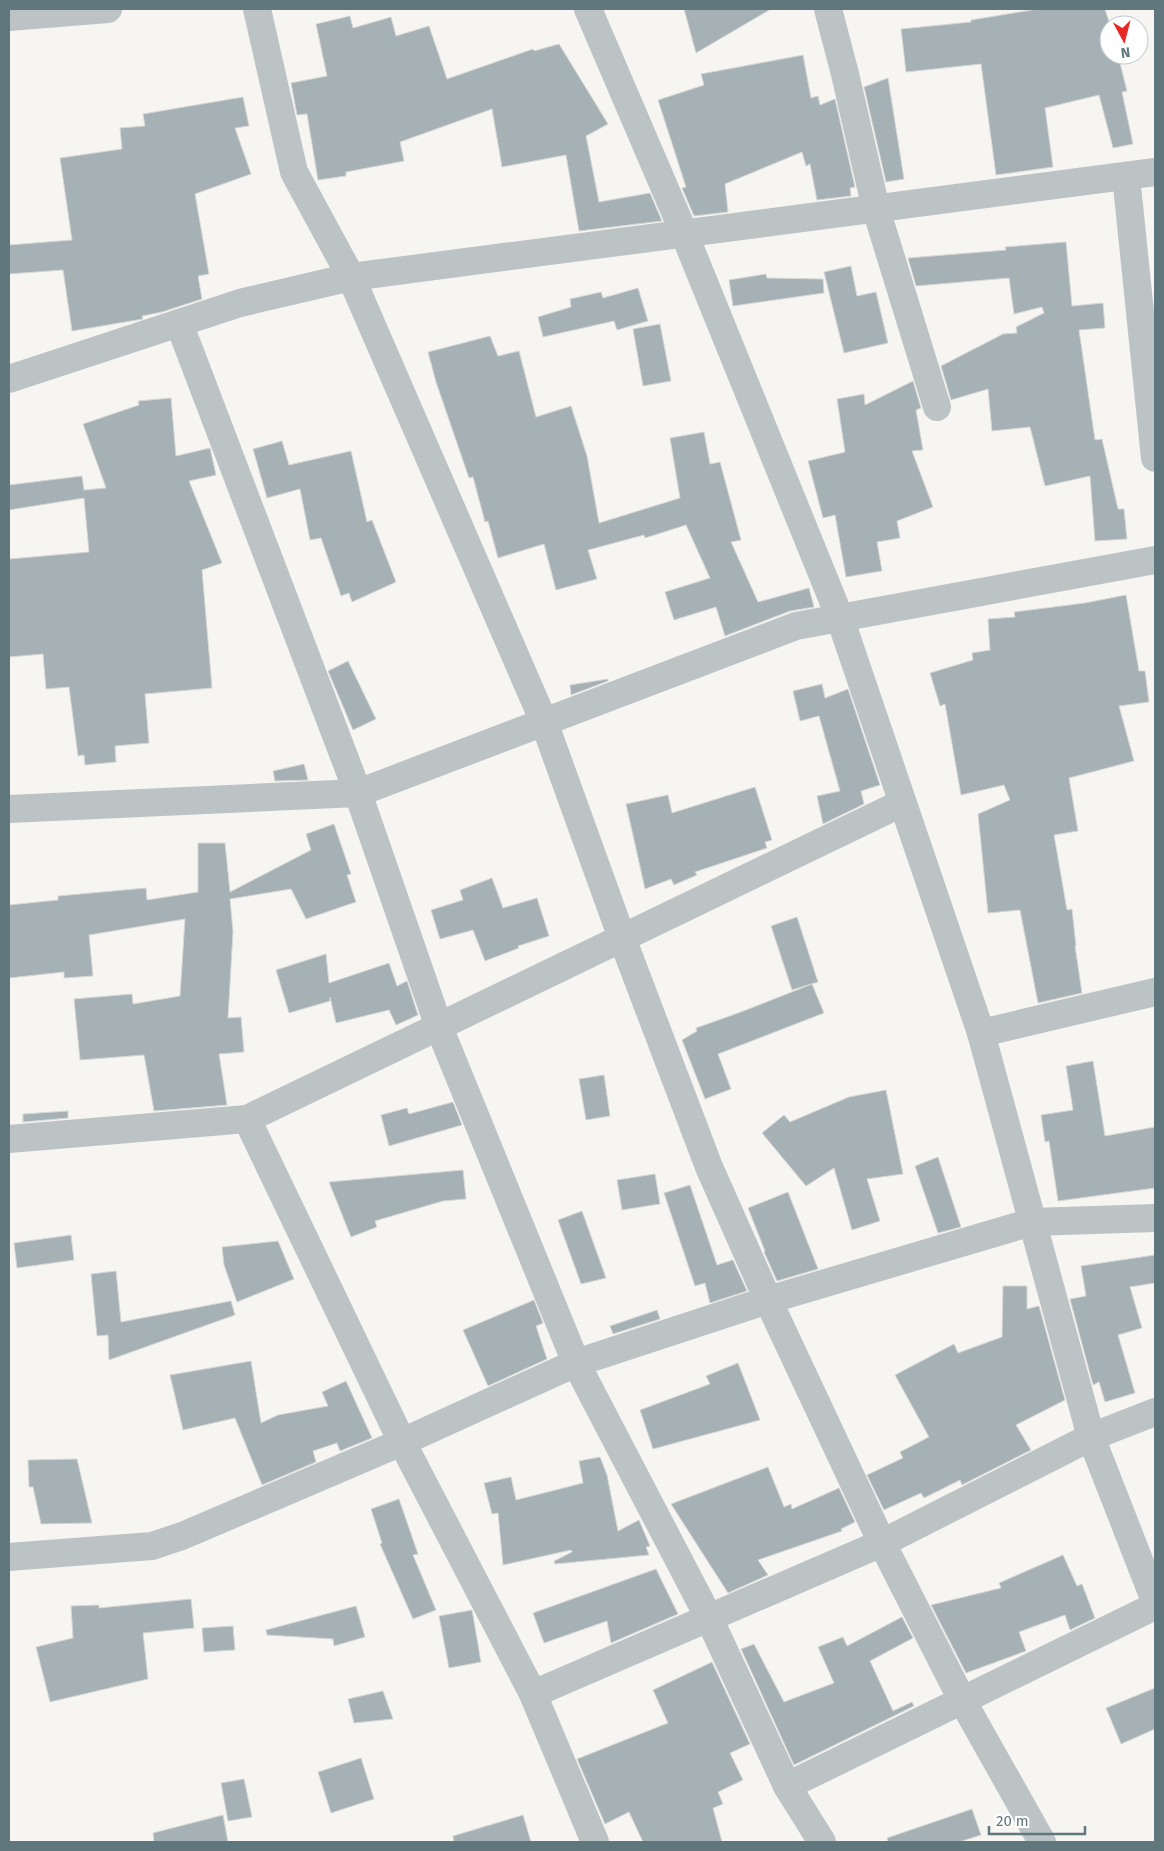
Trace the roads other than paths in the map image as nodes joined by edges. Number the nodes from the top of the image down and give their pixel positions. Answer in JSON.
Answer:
{"nodes":[{"id":1,"x":108,"y":9,"type":"edge"},
{"id":2,"x":257,"y":9,"type":"edge"},
{"id":3,"x":588,"y":9,"type":"edge"},
{"id":4,"x":828,"y":9,"type":"edge"},
{"id":5,"x":9,"y":17,"type":"edge"},
{"id":6,"x":1155,"y":172,"type":"edge"},
{"id":7,"x":1126,"y":176,"type":"junction"},
{"id":8,"x":876,"y":209,"type":"junction"},
{"id":9,"x":684,"y":233,"type":"junction"},
{"id":10,"x":351,"y":277,"type":"junction"},
{"id":11,"x":179,"y":323,"type":"junction"},
{"id":12,"x":9,"y":380,"type":"edge"},
{"id":13,"x":937,"y":407,"type":"dead end"},
{"id":14,"x":1155,"y":458,"type":"edge"},
{"id":15,"x":1155,"y":560,"type":"edge"},
{"id":16,"x":840,"y":618,"type":"junction"},
{"id":17,"x":544,"y":722,"type":"junction"},
{"id":18,"x":358,"y":793,"type":"junction"},
{"id":19,"x":902,"y":803,"type":"junction"},
{"id":20,"x":9,"y":810,"type":"edge"},
{"id":21,"x":622,"y":938,"type":"junction"},
{"id":22,"x":1155,"y":992,"type":"edge"},
{"id":23,"x":439,"y":1026,"type":"junction"},
{"id":24,"x":980,"y":1033,"type":"junction"},
{"id":25,"x":247,"y":1119,"type":"junction"},
{"id":26,"x":9,"y":1139,"type":"edge"},
{"id":27,"x":1155,"y":1218,"type":"edge"},
{"id":28,"x":1032,"y":1222,"type":"junction"},
{"id":29,"x":768,"y":1300,"type":"junction"},
{"id":30,"x":576,"y":1363,"type":"junction"},
{"id":31,"x":1155,"y":1412,"type":"edge"},
{"id":32,"x":1091,"y":1438,"type":"junction"},
{"id":33,"x":402,"y":1442,"type":"junction"},
{"id":34,"x":882,"y":1543,"type":"junction"},
{"id":35,"x":9,"y":1558,"type":"edge"},
{"id":36,"x":1155,"y":1600,"type":"edge"},
{"id":37,"x":1155,"y":1606,"type":"edge"},
{"id":38,"x":709,"y":1618,"type":"junction"},
{"id":39,"x":533,"y":1694,"type":"junction"},
{"id":40,"x":962,"y":1700,"type":"junction"},
{"id":41,"x":787,"y":1786,"type":"junction"},
{"id":42,"x":595,"y":1842,"type":"edge"},
{"id":43,"x":822,"y":1842,"type":"edge"},
{"id":44,"x":1042,"y":1842,"type":"edge"}],
"edges":[{"from":1,"to":5,"type":"street"},
{"from":2,"to":10,"type":"street"},
{"from":3,"to":9,"type":"street"},
{"from":4,"to":8,"type":"street"},
{"from":6,"to":7,"type":"street"},
{"from":7,"to":8,"type":"street"},
{"from":7,"to":14,"type":"street"},
{"from":8,"to":9,"type":"street"},
{"from":8,"to":13,"type":"street"},
{"from":9,"to":10,"type":"street"},
{"from":9,"to":16,"type":"street"},
{"from":10,"to":11,"type":"street"},
{"from":10,"to":17,"type":"street"},
{"from":11,"to":12,"type":"street"},
{"from":11,"to":18,"type":"street"},
{"from":15,"to":16,"type":"street"},
{"from":16,"to":17,"type":"street"},
{"from":16,"to":19,"type":"street"},
{"from":17,"to":18,"type":"street"},
{"from":17,"to":21,"type":"street"},
{"from":18,"to":20,"type":"street"},
{"from":18,"to":23,"type":"street"},
{"from":19,"to":21,"type":"street"},
{"from":19,"to":24,"type":"street"},
{"from":21,"to":23,"type":"street"},
{"from":21,"to":29,"type":"street"},
{"from":22,"to":24,"type":"street"},
{"from":23,"to":25,"type":"street"},
{"from":23,"to":30,"type":"street"},
{"from":24,"to":28,"type":"street"},
{"from":25,"to":26,"type":"street"},
{"from":25,"to":33,"type":"street"},
{"from":27,"to":28,"type":"street"},
{"from":28,"to":29,"type":"street"},
{"from":28,"to":32,"type":"street"},
{"from":29,"to":30,"type":"street"},
{"from":29,"to":34,"type":"street"},
{"from":30,"to":33,"type":"street"},
{"from":30,"to":38,"type":"street"},
{"from":31,"to":32,"type":"street"},
{"from":32,"to":34,"type":"street"},
{"from":32,"to":36,"type":"street"},
{"from":33,"to":35,"type":"street"},
{"from":33,"to":39,"type":"street"},
{"from":34,"to":38,"type":"street"},
{"from":34,"to":40,"type":"street"},
{"from":37,"to":40,"type":"street"},
{"from":38,"to":39,"type":"street"},
{"from":38,"to":41,"type":"street"},
{"from":39,"to":42,"type":"street"},
{"from":40,"to":41,"type":"street"},
{"from":40,"to":44,"type":"street"},
{"from":41,"to":43,"type":"street"}]}
